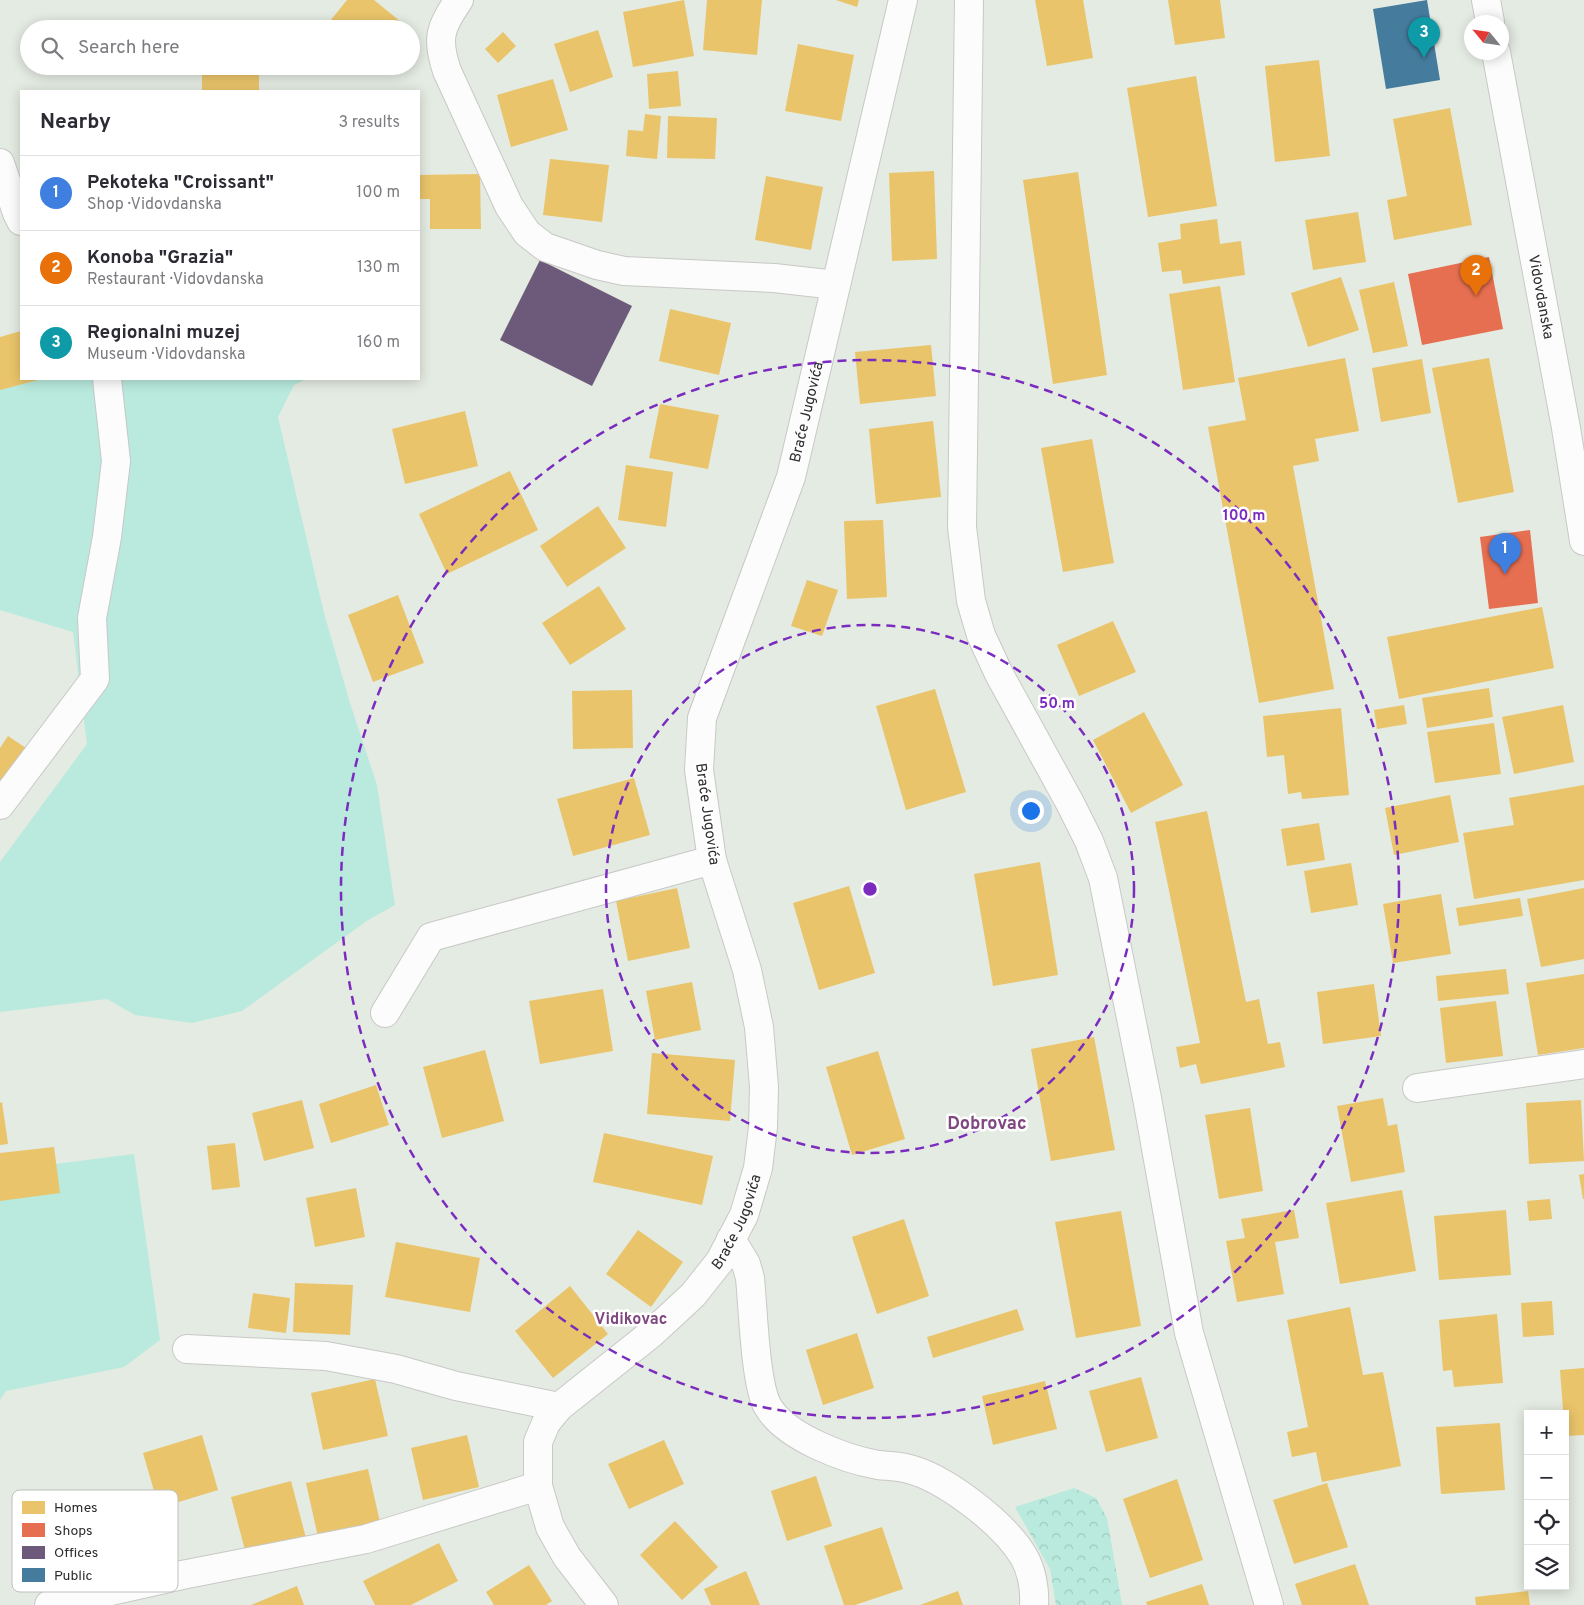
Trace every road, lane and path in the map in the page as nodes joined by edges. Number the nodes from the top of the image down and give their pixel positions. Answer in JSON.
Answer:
{"nodes":[{"id":1,"x":459,"y":0,"type":"edge"},
{"id":2,"x":903,"y":0,"type":"edge"},
{"id":3,"x":969,"y":0,"type":"edge"},
{"id":4,"x":1486,"y":0,"type":"edge"},
{"id":5,"x":1489,"y":15,"type":"edge"},
{"id":6,"x":1497,"y":60,"type":"edge"},
{"id":7,"x":0,"y":163,"type":"edge"},
{"id":8,"x":20,"y":219,"type":"edge"},
{"id":9,"x":836,"y":285,"type":"junction"},
{"id":10,"x":107,"y":380,"type":"edge"},
{"id":11,"x":1584,"y":541,"type":"edge"},
{"id":12,"x":0,"y":805,"type":"edge"},
{"id":13,"x":712,"y":860,"type":"junction"},
{"id":14,"x":384,"y":1013,"type":"dead end"},
{"id":15,"x":1584,"y":1064,"type":"edge"},
{"id":16,"x":1417,"y":1088,"type":"dead end"},
{"id":17,"x":731,"y":1239,"type":"junction"},
{"id":18,"x":187,"y":1349,"type":"dead end"},
{"id":19,"x":559,"y":1408,"type":"junction"},
{"id":20,"x":538,"y":1486,"type":"junction"},
{"id":21,"x":178,"y":1576,"type":"edge"},
{"id":22,"x":107,"y":1592,"type":"edge"},
{"id":23,"x":49,"y":1605,"type":"edge"},
{"id":24,"x":604,"y":1605,"type":"edge"},
{"id":25,"x":1034,"y":1605,"type":"edge"},
{"id":26,"x":1269,"y":1605,"type":"edge"}],
"edges":[{"from":1,"to":9,"type":"street"},
{"from":2,"to":9,"type":"street","name":"Braće Jugovića"},
{"from":3,"to":26,"type":"street"},
{"from":4,"to":5,"type":"street"},
{"from":6,"to":11,"type":"street","name":"Vidovdanska"},
{"from":7,"to":8,"type":"street"},
{"from":9,"to":13,"type":"street","name":"Braće Jugovića"},
{"from":10,"to":12,"type":"street"},
{"from":13,"to":14,"type":"street"},
{"from":13,"to":17,"type":"street","name":"Braće Jugovića"},
{"from":15,"to":16,"type":"street"},
{"from":17,"to":19,"type":"street","name":"Braće Jugovića"},
{"from":17,"to":25,"type":"street"},
{"from":18,"to":19,"type":"street"},
{"from":19,"to":20,"type":"street","name":"Braće Jugovića"},
{"from":20,"to":21,"type":"street"},
{"from":20,"to":24,"type":"street","name":"Braće Jugovića"},
{"from":22,"to":23,"type":"street"}]}
